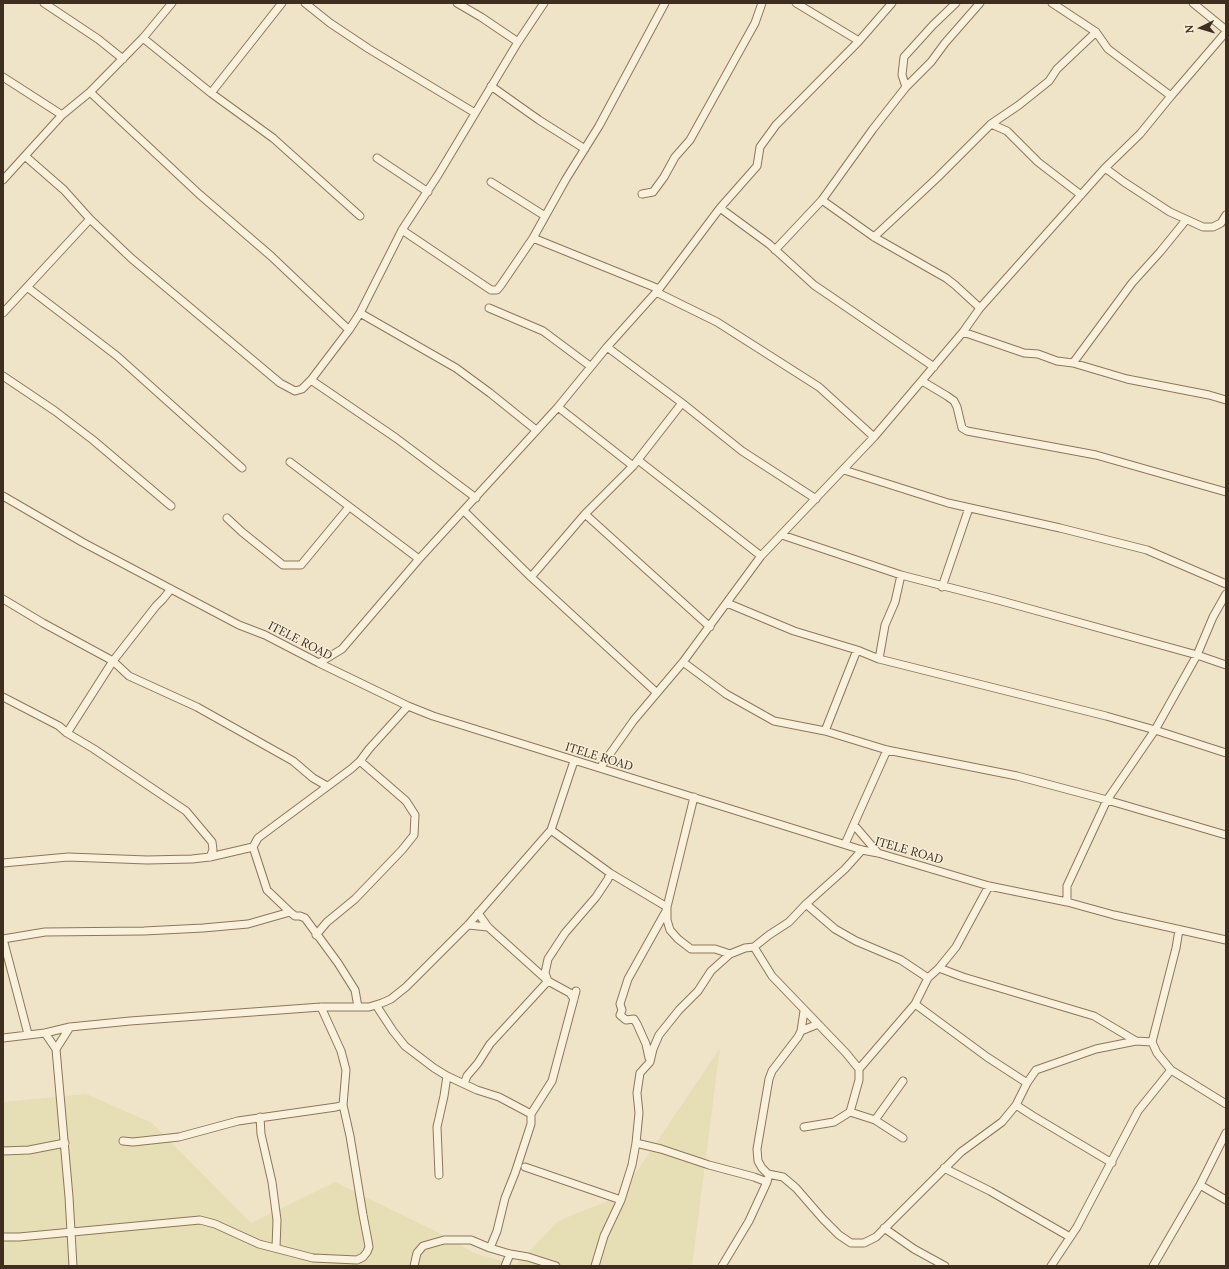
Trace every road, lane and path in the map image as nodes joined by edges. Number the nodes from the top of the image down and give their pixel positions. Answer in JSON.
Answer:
{"nodes":[{"id":1,"x":44,"y":3,"type":"edge"},
{"id":2,"x":172,"y":3,"type":"edge"},
{"id":3,"x":282,"y":3,"type":"edge"},
{"id":4,"x":305,"y":3,"type":"edge"},
{"id":5,"x":456,"y":3,"type":"edge"},
{"id":6,"x":544,"y":3,"type":"edge"},
{"id":7,"x":665,"y":3,"type":"edge"},
{"id":8,"x":762,"y":3,"type":"edge"},
{"id":9,"x":796,"y":3,"type":"edge"},
{"id":10,"x":892,"y":3,"type":"edge"},
{"id":11,"x":956,"y":3,"type":"edge"},
{"id":12,"x":980,"y":3,"type":"edge"},
{"id":13,"x":1052,"y":3,"type":"edge"},
{"id":14,"x":1193,"y":3,"type":"edge"},
{"id":15,"x":1226,"y":31,"type":"edge"},
{"id":16,"x":1096,"y":32,"type":"junction"},
{"id":17,"x":143,"y":38,"type":"junction"},
{"id":18,"x":859,"y":41,"type":"junction"},
{"id":19,"x":518,"y":42,"type":"junction"},
{"id":20,"x":123,"y":59,"type":"junction"},
{"id":21,"x":3,"y":77,"type":"edge"},
{"id":22,"x":491,"y":86,"type":"junction"},
{"id":23,"x":906,"y":88,"type":"junction"},
{"id":24,"x":90,"y":92,"type":"junction"},
{"id":25,"x":211,"y":92,"type":"junction"},
{"id":26,"x":1171,"y":96,"type":"junction"},
{"id":27,"x":475,"y":113,"type":"junction"},
{"id":28,"x":62,"y":116,"type":"junction"},
{"id":29,"x":991,"y":124,"type":"junction"},
{"id":30,"x":585,"y":149,"type":"junction"},
{"id":31,"x":25,"y":156,"type":"junction"},
{"id":32,"x":377,"y":158,"type":"dead end"},
{"id":33,"x":1105,"y":168,"type":"junction"},
{"id":34,"x":3,"y":180,"type":"edge"},
{"id":35,"x":490,"y":182,"type":"dead end"},
{"id":36,"x":428,"y":192,"type":"junction"},
{"id":37,"x":642,"y":194,"type":"dead end"},
{"id":38,"x":1081,"y":196,"type":"junction"},
{"id":39,"x":822,"y":200,"type":"junction"},
{"id":40,"x":720,"y":208,"type":"junction"},
{"id":41,"x":1226,"y":215,"type":"edge"},
{"id":42,"x":360,"y":216,"type":"dead end"},
{"id":43,"x":545,"y":216,"type":"junction"},
{"id":44,"x":90,"y":219,"type":"junction"},
{"id":45,"x":1186,"y":220,"type":"junction"},
{"id":46,"x":402,"y":230,"type":"junction"},
{"id":47,"x":874,"y":237,"type":"junction"},
{"id":48,"x":533,"y":238,"type":"junction"},
{"id":49,"x":775,"y":250,"type":"junction"},
{"id":50,"x":27,"y":287,"type":"junction"},
{"id":51,"x":658,"y":291,"type":"junction"},
{"id":52,"x":489,"y":308,"type":"dead end"},
{"id":53,"x":980,"y":308,"type":"junction"},
{"id":54,"x":3,"y":313,"type":"edge"},
{"id":55,"x":360,"y":313,"type":"junction"},
{"id":56,"x":349,"y":330,"type":"junction"},
{"id":57,"x":963,"y":332,"type":"junction"},
{"id":58,"x":607,"y":347,"type":"junction"},
{"id":59,"x":1072,"y":363,"type":"junction"},
{"id":60,"x":590,"y":366,"type":"junction"},
{"id":61,"x":934,"y":367,"type":"junction"},
{"id":62,"x":3,"y":376,"type":"edge"},
{"id":63,"x":311,"y":380,"type":"junction"},
{"id":64,"x":922,"y":381,"type":"junction"},
{"id":65,"x":1226,"y":400,"type":"edge"},
{"id":66,"x":682,"y":403,"type":"junction"},
{"id":67,"x":558,"y":407,"type":"junction"},
{"id":68,"x":536,"y":430,"type":"junction"},
{"id":69,"x":874,"y":437,"type":"junction"},
{"id":70,"x":290,"y":462,"type":"dead end"},
{"id":71,"x":635,"y":463,"type":"junction"},
{"id":72,"x":242,"y":468,"type":"dead end"},
{"id":73,"x":844,"y":470,"type":"junction"},
{"id":74,"x":1226,"y":492,"type":"edge"},
{"id":75,"x":3,"y":496,"type":"edge"},
{"id":76,"x":476,"y":498,"type":"junction"},
{"id":77,"x":816,"y":499,"type":"junction"},
{"id":78,"x":171,"y":506,"type":"dead end"},
{"id":79,"x":349,"y":507,"type":"junction"},
{"id":80,"x":969,"y":508,"type":"junction"},
{"id":81,"x":464,"y":511,"type":"junction"},
{"id":82,"x":585,"y":514,"type":"junction"},
{"id":83,"x":227,"y":518,"type":"dead end"},
{"id":84,"x":782,"y":535,"type":"junction"},
{"id":85,"x":762,"y":556,"type":"junction"},
{"id":86,"x":419,"y":559,"type":"junction"},
{"id":87,"x":901,"y":576,"type":"junction"},
{"id":88,"x":532,"y":577,"type":"junction"},
{"id":89,"x":1226,"y":584,"type":"edge"},
{"id":90,"x":942,"y":587,"type":"junction"},
{"id":91,"x":171,"y":589,"type":"junction"},
{"id":92,"x":1226,"y":594,"type":"edge"},
{"id":93,"x":3,"y":599,"type":"edge"},
{"id":94,"x":727,"y":603,"type":"junction"},
{"id":95,"x":710,"y":627,"type":"junction"},
{"id":96,"x":857,"y":650,"type":"junction"},
{"id":97,"x":1197,"y":655,"type":"junction"},
{"id":98,"x":879,"y":659,"type":"junction"},
{"id":99,"x":113,"y":661,"type":"junction"},
{"id":100,"x":684,"y":662,"type":"junction"},
{"id":101,"x":319,"y":663,"type":"junction"},
{"id":102,"x":1226,"y":665,"type":"edge"},
{"id":103,"x":657,"y":693,"type":"junction"},
{"id":104,"x":3,"y":698,"type":"edge"},
{"id":105,"x":408,"y":706,"type":"junction"},
{"id":106,"x":1155,"y":730,"type":"junction"},
{"id":107,"x":825,"y":731,"type":"junction"},
{"id":108,"x":67,"y":733,"type":"junction"},
{"id":109,"x":887,"y":750,"type":"junction"},
{"id":110,"x":1226,"y":753,"type":"edge"},
{"id":111,"x":360,"y":761,"type":"junction"},
{"id":112,"x":574,"y":761,"type":"junction"},
{"id":113,"x":600,"y":768,"type":"junction"},
{"id":114,"x":327,"y":786,"type":"junction"},
{"id":115,"x":694,"y":797,"type":"junction"},
{"id":116,"x":1107,"y":800,"type":"junction"},
{"id":117,"x":854,"y":825,"type":"junction"},
{"id":118,"x":551,"y":830,"type":"junction"},
{"id":119,"x":1226,"y":835,"type":"edge"},
{"id":120,"x":845,"y":844,"type":"junction"},
{"id":121,"x":254,"y":847,"type":"junction"},
{"id":122,"x":862,"y":850,"type":"junction"},
{"id":123,"x":878,"y":853,"type":"junction"},
{"id":124,"x":210,"y":857,"type":"junction"},
{"id":125,"x":3,"y":863,"type":"edge"},
{"id":126,"x":610,"y":873,"type":"junction"},
{"id":127,"x":989,"y":886,"type":"junction"},
{"id":128,"x":1067,"y":886,"type":"junction"},
{"id":129,"x":1058,"y":900,"type":"junction"},
{"id":130,"x":1067,"y":902,"type":"junction"},
{"id":131,"x":806,"y":904,"type":"junction"},
{"id":132,"x":668,"y":907,"type":"junction"},
{"id":133,"x":290,"y":912,"type":"junction"},
{"id":134,"x":478,"y":913,"type":"junction"},
{"id":135,"x":468,"y":925,"type":"junction"},
{"id":136,"x":488,"y":928,"type":"junction"},
{"id":137,"x":1179,"y":930,"type":"junction"},
{"id":138,"x":316,"y":935,"type":"junction"},
{"id":139,"x":3,"y":939,"type":"edge"},
{"id":140,"x":1226,"y":940,"type":"edge"},
{"id":141,"x":754,"y":947,"type":"junction"},
{"id":142,"x":730,"y":954,"type":"junction"},
{"id":143,"x":939,"y":968,"type":"junction"},
{"id":144,"x":928,"y":978,"type":"junction"},
{"id":145,"x":548,"y":981,"type":"junction"},
{"id":146,"x":576,"y":991,"type":"dead end"},
{"id":147,"x":574,"y":999,"type":"junction"},
{"id":148,"x":915,"y":1004,"type":"junction"},
{"id":149,"x":376,"y":1005,"type":"junction"},
{"id":150,"x":321,"y":1007,"type":"junction"},
{"id":151,"x":358,"y":1007,"type":"junction"},
{"id":152,"x":804,"y":1011,"type":"junction"},
{"id":153,"x":818,"y":1024,"type":"junction"},
{"id":154,"x":70,"y":1027,"type":"junction"},
{"id":155,"x":801,"y":1031,"type":"junction"},
{"id":156,"x":45,"y":1033,"type":"junction"},
{"id":157,"x":28,"y":1034,"type":"junction"},
{"id":158,"x":3,"y":1038,"type":"edge"},
{"id":159,"x":1136,"y":1041,"type":"junction"},
{"id":160,"x":1152,"y":1042,"type":"junction"},
{"id":161,"x":56,"y":1049,"type":"junction"},
{"id":162,"x":650,"y":1062,"type":"junction"},
{"id":163,"x":859,"y":1069,"type":"junction"},
{"id":164,"x":1171,"y":1070,"type":"junction"},
{"id":165,"x":447,"y":1076,"type":"junction"},
{"id":166,"x":903,"y":1081,"type":"dead end"},
{"id":167,"x":1026,"y":1082,"type":"junction"},
{"id":168,"x":464,"y":1084,"type":"junction"},
{"id":169,"x":1226,"y":1104,"type":"edge"},
{"id":170,"x":343,"y":1105,"type":"junction"},
{"id":171,"x":1016,"y":1105,"type":"junction"},
{"id":172,"x":850,"y":1112,"type":"junction"},
{"id":173,"x":532,"y":1114,"type":"junction"},
{"id":174,"x":260,"y":1117,"type":"junction"},
{"id":175,"x":875,"y":1120,"type":"junction"},
{"id":176,"x":804,"y":1127,"type":"dead end"},
{"id":177,"x":1226,"y":1133,"type":"edge"},
{"id":178,"x":903,"y":1138,"type":"dead end"},
{"id":179,"x":122,"y":1141,"type":"dead end"},
{"id":180,"x":64,"y":1143,"type":"junction"},
{"id":181,"x":636,"y":1143,"type":"junction"},
{"id":182,"x":3,"y":1151,"type":"edge"},
{"id":183,"x":1112,"y":1163,"type":"junction"},
{"id":184,"x":526,"y":1167,"type":"dead end"},
{"id":185,"x":944,"y":1168,"type":"junction"},
{"id":186,"x":768,"y":1174,"type":"junction"},
{"id":187,"x":439,"y":1175,"type":"dead end"},
{"id":188,"x":767,"y":1182,"type":"junction"},
{"id":189,"x":1200,"y":1186,"type":"junction"},
{"id":190,"x":621,"y":1200,"type":"junction"},
{"id":191,"x":1226,"y":1200,"type":"edge"},
{"id":192,"x":884,"y":1228,"type":"junction"},
{"id":193,"x":71,"y":1231,"type":"junction"},
{"id":194,"x":3,"y":1237,"type":"edge"},
{"id":195,"x":1070,"y":1237,"type":"junction"},
{"id":196,"x":276,"y":1248,"type":"junction"},
{"id":197,"x":490,"y":1248,"type":"junction"},
{"id":198,"x":510,"y":1254,"type":"junction"},
{"id":199,"x":1156,"y":1265,"type":"edge"},
{"id":200,"x":73,"y":1266,"type":"edge"},
{"id":201,"x":414,"y":1266,"type":"edge"},
{"id":202,"x":505,"y":1266,"type":"edge"},
{"id":203,"x":556,"y":1266,"type":"edge"},
{"id":204,"x":595,"y":1266,"type":"edge"},
{"id":205,"x":722,"y":1266,"type":"edge"},
{"id":206,"x":945,"y":1266,"type":"edge"},
{"id":207,"x":1051,"y":1266,"type":"edge"}],
"edges":[{"from":1,"to":20,"type":"street"},
{"from":2,"to":17,"type":"street"},
{"from":3,"to":25,"type":"street"},
{"from":4,"to":27,"type":"street"},
{"from":5,"to":19,"type":"street"},
{"from":6,"to":19,"type":"street"},
{"from":7,"to":30,"type":"street"},
{"from":8,"to":37,"type":"street"},
{"from":9,"to":18,"type":"street"},
{"from":10,"to":18,"type":"street"},
{"from":11,"to":23,"type":"street"},
{"from":12,"to":23,"type":"street"},
{"from":13,"to":16,"type":"street"},
{"from":14,"to":15,"type":"street"},
{"from":15,"to":26,"type":"street"},
{"from":16,"to":26,"type":"street"},
{"from":16,"to":29,"type":"street"},
{"from":17,"to":20,"type":"street"},
{"from":17,"to":25,"type":"street"},
{"from":18,"to":40,"type":"street"},
{"from":19,"to":22,"type":"street"},
{"from":20,"to":24,"type":"street"},
{"from":21,"to":28,"type":"street"},
{"from":22,"to":27,"type":"street"},
{"from":22,"to":30,"type":"street"},
{"from":23,"to":39,"type":"street"},
{"from":24,"to":28,"type":"street"},
{"from":24,"to":56,"type":"street"},
{"from":25,"to":42,"type":"street"},
{"from":26,"to":33,"type":"street"},
{"from":27,"to":36,"type":"street"},
{"from":28,"to":31,"type":"street"},
{"from":29,"to":38,"type":"street"},
{"from":29,"to":47,"type":"street"},
{"from":30,"to":43,"type":"street"},
{"from":31,"to":34,"type":"street"},
{"from":31,"to":44,"type":"street"},
{"from":32,"to":36,"type":"street"},
{"from":33,"to":38,"type":"street"},
{"from":33,"to":45,"type":"street"},
{"from":35,"to":43,"type":"street"},
{"from":36,"to":46,"type":"street"},
{"from":38,"to":53,"type":"street"},
{"from":39,"to":47,"type":"street"},
{"from":39,"to":49,"type":"street"},
{"from":40,"to":49,"type":"street"},
{"from":40,"to":51,"type":"street"},
{"from":41,"to":45,"type":"street"},
{"from":43,"to":48,"type":"street"},
{"from":44,"to":50,"type":"street"},
{"from":44,"to":63,"type":"street"},
{"from":45,"to":59,"type":"street"},
{"from":46,"to":48,"type":"street"},
{"from":46,"to":55,"type":"street"},
{"from":47,"to":53,"type":"street"},
{"from":48,"to":51,"type":"street"},
{"from":49,"to":61,"type":"street"},
{"from":50,"to":54,"type":"street"},
{"from":50,"to":72,"type":"street"},
{"from":51,"to":58,"type":"street"},
{"from":51,"to":69,"type":"street"},
{"from":52,"to":60,"type":"street"},
{"from":53,"to":57,"type":"street"},
{"from":55,"to":56,"type":"street"},
{"from":55,"to":68,"type":"street"},
{"from":56,"to":63,"type":"street"},
{"from":57,"to":59,"type":"street"},
{"from":57,"to":61,"type":"street"},
{"from":58,"to":60,"type":"street"},
{"from":58,"to":66,"type":"street"},
{"from":59,"to":65,"type":"street"},
{"from":60,"to":67,"type":"street"},
{"from":61,"to":64,"type":"street"},
{"from":62,"to":78,"type":"street"},
{"from":63,"to":76,"type":"street"},
{"from":64,"to":69,"type":"street"},
{"from":64,"to":74,"type":"street"},
{"from":66,"to":71,"type":"street"},
{"from":66,"to":77,"type":"street"},
{"from":67,"to":68,"type":"street"},
{"from":67,"to":71,"type":"street"},
{"from":68,"to":76,"type":"street"},
{"from":69,"to":73,"type":"street"},
{"from":70,"to":79,"type":"street"},
{"from":71,"to":82,"type":"street"},
{"from":71,"to":85,"type":"street"},
{"from":73,"to":77,"type":"street"},
{"from":73,"to":80,"type":"street"},
{"from":75,"to":91,"type":"street","name":"ITELE ROAD"},
{"from":76,"to":81,"type":"street"},
{"from":77,"to":84,"type":"street"},
{"from":79,"to":83,"type":"street"},
{"from":79,"to":86,"type":"street"},
{"from":80,"to":89,"type":"street"},
{"from":80,"to":90,"type":"street"},
{"from":81,"to":86,"type":"street"},
{"from":81,"to":88,"type":"street"},
{"from":82,"to":88,"type":"street"},
{"from":82,"to":95,"type":"street"},
{"from":84,"to":85,"type":"street"},
{"from":84,"to":87,"type":"street"},
{"from":85,"to":94,"type":"street"},
{"from":86,"to":101,"type":"street"},
{"from":87,"to":90,"type":"street"},
{"from":87,"to":98,"type":"street"},
{"from":88,"to":103,"type":"street"},
{"from":90,"to":97,"type":"street"},
{"from":91,"to":99,"type":"street"},
{"from":91,"to":101,"type":"street","name":"ITELE ROAD"},
{"from":92,"to":97,"type":"street"},
{"from":93,"to":99,"type":"street"},
{"from":94,"to":95,"type":"street"},
{"from":94,"to":96,"type":"street"},
{"from":95,"to":100,"type":"street"},
{"from":96,"to":98,"type":"street"},
{"from":96,"to":107,"type":"street"},
{"from":97,"to":102,"type":"street"},
{"from":97,"to":106,"type":"street"},
{"from":98,"to":106,"type":"street"},
{"from":99,"to":108,"type":"street"},
{"from":99,"to":114,"type":"street"},
{"from":100,"to":103,"type":"street"},
{"from":100,"to":107,"type":"street"},
{"from":101,"to":105,"type":"street","name":"ITELE ROAD"},
{"from":103,"to":113,"type":"street"},
{"from":104,"to":108,"type":"street"},
{"from":105,"to":111,"type":"street"},
{"from":105,"to":112,"type":"street","name":"ITELE ROAD"},
{"from":106,"to":110,"type":"street"},
{"from":106,"to":116,"type":"street"},
{"from":107,"to":109,"type":"street"},
{"from":108,"to":124,"type":"street"},
{"from":109,"to":116,"type":"street"},
{"from":109,"to":117,"type":"street"},
{"from":111,"to":114,"type":"street"},
{"from":111,"to":138,"type":"street"},
{"from":112,"to":113,"type":"street","name":"ITELE ROAD"},
{"from":112,"to":118,"type":"street"},
{"from":113,"to":115,"type":"street","name":"ITELE ROAD"},
{"from":114,"to":121,"type":"street"},
{"from":115,"to":120,"type":"street","name":"ITELE ROAD"},
{"from":115,"to":132,"type":"street"},
{"from":116,"to":119,"type":"street"},
{"from":116,"to":128,"type":"street"},
{"from":117,"to":120,"type":"street"},
{"from":117,"to":123,"type":"street"},
{"from":118,"to":126,"type":"street"},
{"from":118,"to":134,"type":"street"},
{"from":120,"to":122,"type":"street","name":"ITELE ROAD"},
{"from":121,"to":124,"type":"street"},
{"from":121,"to":133,"type":"street"},
{"from":122,"to":123,"type":"street","name":"ITELE ROAD"},
{"from":122,"to":131,"type":"street"},
{"from":123,"to":127,"type":"street","name":"ITELE ROAD"},
{"from":124,"to":125,"type":"street"},
{"from":126,"to":132,"type":"street"},
{"from":126,"to":145,"type":"street"},
{"from":127,"to":129,"type":"street","name":"ITELE ROAD"},
{"from":127,"to":143,"type":"street"},
{"from":128,"to":129,"type":"street"},
{"from":128,"to":130,"type":"street"},
{"from":129,"to":130,"type":"street","name":"ITELE ROAD"},
{"from":130,"to":137,"type":"street","name":"ITELE ROAD"},
{"from":131,"to":141,"type":"street"},
{"from":131,"to":144,"type":"street"},
{"from":132,"to":142,"type":"street"},
{"from":132,"to":162,"type":"street"},
{"from":133,"to":138,"type":"street"},
{"from":133,"to":139,"type":"street"},
{"from":134,"to":135,"type":"street"},
{"from":134,"to":136,"type":"street"},
{"from":135,"to":136,"type":"street"},
{"from":135,"to":149,"type":"street"},
{"from":136,"to":145,"type":"street"},
{"from":137,"to":140,"type":"street","name":"ITELE ROAD"},
{"from":137,"to":160,"type":"street"},
{"from":138,"to":151,"type":"street"},
{"from":139,"to":157,"type":"street"},
{"from":141,"to":142,"type":"street"},
{"from":141,"to":152,"type":"street"},
{"from":142,"to":162,"type":"street"},
{"from":143,"to":144,"type":"street"},
{"from":143,"to":159,"type":"street"},
{"from":144,"to":148,"type":"street"},
{"from":145,"to":147,"type":"street"},
{"from":145,"to":168,"type":"street"},
{"from":146,"to":147,"type":"street"},
{"from":147,"to":173,"type":"street"},
{"from":148,"to":163,"type":"street"},
{"from":148,"to":167,"type":"street"},
{"from":149,"to":151,"type":"street"},
{"from":149,"to":165,"type":"street"},
{"from":150,"to":151,"type":"street"},
{"from":150,"to":154,"type":"street"},
{"from":150,"to":170,"type":"street"},
{"from":152,"to":153,"type":"street"},
{"from":152,"to":155,"type":"street"},
{"from":153,"to":155,"type":"street"},
{"from":153,"to":163,"type":"street"},
{"from":154,"to":156,"type":"street"},
{"from":154,"to":161,"type":"street"},
{"from":155,"to":186,"type":"street"},
{"from":156,"to":157,"type":"street"},
{"from":156,"to":161,"type":"street"},
{"from":157,"to":158,"type":"street"},
{"from":159,"to":160,"type":"street"},
{"from":159,"to":167,"type":"street"},
{"from":160,"to":164,"type":"street"},
{"from":161,"to":180,"type":"street"},
{"from":162,"to":181,"type":"street"},
{"from":163,"to":172,"type":"street"},
{"from":164,"to":169,"type":"street"},
{"from":164,"to":183,"type":"street"},
{"from":165,"to":168,"type":"street"},
{"from":165,"to":187,"type":"street"},
{"from":166,"to":175,"type":"street"},
{"from":167,"to":171,"type":"street"},
{"from":168,"to":173,"type":"street"},
{"from":170,"to":174,"type":"street"},
{"from":170,"to":196,"type":"street"},
{"from":171,"to":183,"type":"street"},
{"from":171,"to":185,"type":"street"},
{"from":172,"to":175,"type":"street"},
{"from":172,"to":176,"type":"street"},
{"from":173,"to":197,"type":"street"},
{"from":174,"to":179,"type":"street"},
{"from":174,"to":196,"type":"street"},
{"from":175,"to":178,"type":"street"},
{"from":177,"to":189,"type":"street"},
{"from":180,"to":182,"type":"street"},
{"from":180,"to":193,"type":"street"},
{"from":181,"to":188,"type":"street"},
{"from":181,"to":190,"type":"street"},
{"from":183,"to":195,"type":"street"},
{"from":184,"to":190,"type":"street"},
{"from":185,"to":192,"type":"street"},
{"from":185,"to":195,"type":"street"},
{"from":186,"to":188,"type":"street"},
{"from":186,"to":192,"type":"street"},
{"from":188,"to":205,"type":"street"},
{"from":189,"to":191,"type":"street"},
{"from":189,"to":199,"type":"street"},
{"from":190,"to":204,"type":"street"},
{"from":192,"to":206,"type":"street"},
{"from":193,"to":194,"type":"street"},
{"from":193,"to":196,"type":"street"},
{"from":193,"to":200,"type":"street"},
{"from":195,"to":207,"type":"street"},
{"from":197,"to":198,"type":"street"},
{"from":197,"to":201,"type":"street"},
{"from":198,"to":202,"type":"street"},
{"from":198,"to":203,"type":"street"}]}
